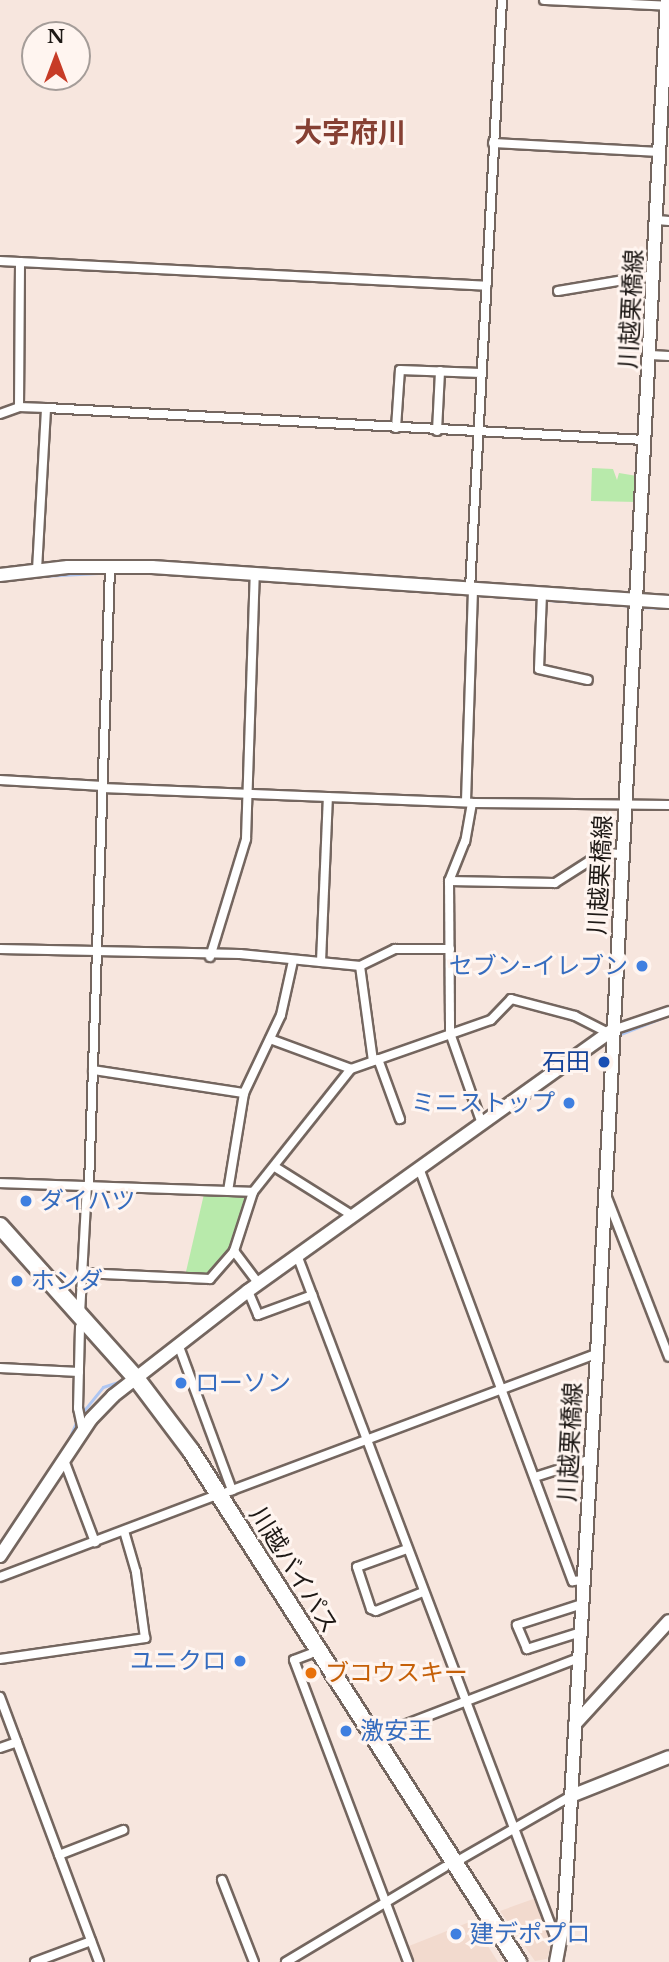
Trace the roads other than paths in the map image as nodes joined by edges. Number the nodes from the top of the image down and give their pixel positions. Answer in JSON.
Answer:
{"nodes":[{"id":1,"x":502,"y":0,"type":"edge"},
{"id":2,"x":544,"y":0,"type":"edge"},
{"id":3,"x":668,"y":4,"type":"edge"},
{"id":4,"x":493,"y":143,"type":"junction"},
{"id":5,"x":660,"y":152,"type":"junction"},
{"id":6,"x":663,"y":220,"type":"edge"},
{"id":7,"x":0,"y":261,"type":"edge"},
{"id":8,"x":20,"y":262,"type":"junction"},
{"id":9,"x":654,"y":275,"type":"junction"},
{"id":10,"x":486,"y":286,"type":"junction"},
{"id":11,"x":558,"y":291,"type":"dead end"},
{"id":12,"x":650,"y":355,"type":"junction"},
{"id":13,"x":669,"y":356,"type":"edge"},
{"id":14,"x":440,"y":371,"type":"junction"},
{"id":15,"x":481,"y":373,"type":"junction"},
{"id":16,"x":19,"y":407,"type":"junction"},
{"id":17,"x":46,"y":408,"type":"junction"},
{"id":18,"x":0,"y":414,"type":"edge"},
{"id":19,"x":396,"y":428,"type":"junction"},
{"id":20,"x":437,"y":431,"type":"junction"},
{"id":21,"x":479,"y":431,"type":"junction"},
{"id":22,"x":645,"y":440,"type":"junction"},
{"id":23,"x":110,"y":566,"type":"junction"},
{"id":24,"x":37,"y":570,"type":"junction"},
{"id":25,"x":255,"y":574,"type":"junction"},
{"id":26,"x":0,"y":575,"type":"edge"},
{"id":27,"x":472,"y":589,"type":"junction"},
{"id":28,"x":542,"y":594,"type":"junction"},
{"id":29,"x":636,"y":600,"type":"junction"},
{"id":30,"x":669,"y":602,"type":"edge"},
{"id":31,"x":588,"y":680,"type":"dead end"},
{"id":32,"x":0,"y":780,"type":"edge"},
{"id":33,"x":102,"y":787,"type":"junction"},
{"id":34,"x":247,"y":794,"type":"junction"},
{"id":35,"x":328,"y":797,"type":"junction"},
{"id":36,"x":469,"y":802,"type":"junction"},
{"id":37,"x":669,"y":805,"type":"edge"},
{"id":38,"x":625,"y":806,"type":"junction"},
{"id":39,"x":622,"y":854,"type":"junction"},
{"id":40,"x":449,"y":881,"type":"junction"},
{"id":41,"x":0,"y":949,"type":"edge"},
{"id":42,"x":450,"y":949,"type":"junction"},
{"id":43,"x":97,"y":952,"type":"junction"},
{"id":44,"x":210,"y":957,"type":"junction"},
{"id":45,"x":293,"y":961,"type":"junction"},
{"id":46,"x":321,"y":962,"type":"junction"},
{"id":47,"x":360,"y":966,"type":"junction"},
{"id":48,"x":669,"y":1011,"type":"edge"},
{"id":49,"x":610,"y":1032,"type":"junction"},
{"id":50,"x":450,"y":1033,"type":"junction"},
{"id":51,"x":270,"y":1039,"type":"junction"},
{"id":52,"x":376,"y":1060,"type":"junction"},
{"id":53,"x":351,"y":1069,"type":"junction"},
{"id":54,"x":93,"y":1070,"type":"junction"},
{"id":55,"x":244,"y":1093,"type":"junction"},
{"id":56,"x":400,"y":1119,"type":"dead end"},
{"id":57,"x":481,"y":1121,"type":"junction"},
{"id":58,"x":275,"y":1167,"type":"junction"},
{"id":59,"x":419,"y":1168,"type":"junction"},
{"id":60,"x":0,"y":1183,"type":"edge"},
{"id":61,"x":88,"y":1185,"type":"junction"},
{"id":62,"x":228,"y":1191,"type":"junction"},
{"id":63,"x":253,"y":1192,"type":"junction"},
{"id":64,"x":606,"y":1194,"type":"junction"},
{"id":65,"x":353,"y":1216,"type":"junction"},
{"id":66,"x":0,"y":1226,"type":"edge"},
{"id":67,"x":0,"y":1238,"type":"edge"},
{"id":68,"x":234,"y":1251,"type":"junction"},
{"id":69,"x":297,"y":1255,"type":"junction"},
{"id":70,"x":82,"y":1273,"type":"junction"},
{"id":71,"x":253,"y":1287,"type":"junction"},
{"id":72,"x":312,"y":1295,"type":"junction"},
{"id":73,"x":80,"y":1321,"type":"junction"},
{"id":74,"x":178,"y":1344,"type":"junction"},
{"id":75,"x":597,"y":1353,"type":"junction"},
{"id":76,"x":669,"y":1357,"type":"edge"},
{"id":77,"x":0,"y":1368,"type":"edge"},
{"id":78,"x":79,"y":1372,"type":"junction"},
{"id":79,"x":133,"y":1380,"type":"junction"},
{"id":80,"x":503,"y":1389,"type":"junction"},
{"id":81,"x":83,"y":1432,"type":"junction"},
{"id":82,"x":366,"y":1440,"type":"junction"},
{"id":83,"x":591,"y":1459,"type":"junction"},
{"id":84,"x":64,"y":1460,"type":"junction"},
{"id":85,"x":535,"y":1478,"type":"junction"},
{"id":86,"x":221,"y":1494,"type":"junction"},
{"id":87,"x":124,"y":1531,"type":"junction"},
{"id":88,"x":96,"y":1542,"type":"junction"},
{"id":89,"x":407,"y":1549,"type":"junction"},
{"id":90,"x":0,"y":1556,"type":"edge"},
{"id":91,"x":0,"y":1577,"type":"edge"},
{"id":92,"x":583,"y":1580,"type":"junction"},
{"id":93,"x":423,"y":1592,"type":"junction"},
{"id":94,"x":582,"y":1604,"type":"junction"},
{"id":95,"x":669,"y":1621,"type":"edge"},
{"id":96,"x":581,"y":1632,"type":"junction"},
{"id":97,"x":310,"y":1654,"type":"junction"},
{"id":98,"x":579,"y":1658,"type":"junction"},
{"id":99,"x":0,"y":1659,"type":"edge"},
{"id":100,"x":0,"y":1697,"type":"edge"},
{"id":101,"x":464,"y":1701,"type":"junction"},
{"id":102,"x":575,"y":1724,"type":"junction"},
{"id":103,"x":373,"y":1737,"type":"junction"},
{"id":104,"x":17,"y":1742,"type":"junction"},
{"id":105,"x":0,"y":1748,"type":"edge"},
{"id":106,"x":669,"y":1757,"type":"edge"},
{"id":107,"x":571,"y":1796,"type":"junction"},
{"id":108,"x":511,"y":1829,"type":"junction"},
{"id":109,"x":123,"y":1830,"type":"dead end"},
{"id":110,"x":59,"y":1854,"type":"junction"},
{"id":111,"x":450,"y":1865,"type":"junction"},
{"id":112,"x":222,"y":1880,"type":"dead end"},
{"id":113,"x":385,"y":1902,"type":"junction"},
{"id":114,"x":91,"y":1941,"type":"junction"},
{"id":115,"x":558,"y":1956,"type":"edge"},
{"id":116,"x":35,"y":1962,"type":"edge"},
{"id":117,"x":99,"y":1962,"type":"edge"},
{"id":118,"x":254,"y":1962,"type":"edge"},
{"id":119,"x":286,"y":1962,"type":"edge"},
{"id":120,"x":408,"y":1962,"type":"edge"},
{"id":121,"x":505,"y":1962,"type":"edge"},
{"id":122,"x":518,"y":1962,"type":"edge"}],
"edges":[{"from":1,"to":4,"type":"street"},
{"from":2,"to":3,"type":"street"},
{"from":3,"to":5,"type":"main road","name":"川越栗橋線"},
{"from":4,"to":5,"type":"street"},
{"from":4,"to":10,"type":"street"},
{"from":5,"to":6,"type":"main road","name":"川越栗橋線"},
{"from":6,"to":9,"type":"main road","name":"川越栗橋線"},
{"from":7,"to":8,"type":"street"},
{"from":8,"to":10,"type":"street"},
{"from":8,"to":16,"type":"street"},
{"from":9,"to":11,"type":"street"},
{"from":9,"to":12,"type":"main road","name":"川越栗橋線"},
{"from":10,"to":15,"type":"street"},
{"from":12,"to":13,"type":"street"},
{"from":12,"to":22,"type":"main road","name":"川越栗橋線"},
{"from":14,"to":15,"type":"street"},
{"from":14,"to":19,"type":"street"},
{"from":14,"to":20,"type":"street"},
{"from":15,"to":21,"type":"street"},
{"from":16,"to":17,"type":"street"},
{"from":16,"to":18,"type":"street"},
{"from":17,"to":19,"type":"street"},
{"from":17,"to":24,"type":"street"},
{"from":19,"to":20,"type":"street"},
{"from":20,"to":21,"type":"street"},
{"from":21,"to":22,"type":"street"},
{"from":21,"to":27,"type":"street"},
{"from":22,"to":29,"type":"main road","name":"川越栗橋線"},
{"from":23,"to":24,"type":"main road"},
{"from":23,"to":25,"type":"main road"},
{"from":23,"to":33,"type":"street"},
{"from":24,"to":26,"type":"main road"},
{"from":25,"to":27,"type":"main road"},
{"from":25,"to":34,"type":"street"},
{"from":27,"to":28,"type":"main road"},
{"from":27,"to":36,"type":"street"},
{"from":28,"to":29,"type":"main road"},
{"from":28,"to":31,"type":"street"},
{"from":29,"to":30,"type":"main road"},
{"from":29,"to":38,"type":"main road","name":"川越栗橋線"},
{"from":32,"to":33,"type":"street"},
{"from":33,"to":34,"type":"street"},
{"from":33,"to":43,"type":"street"},
{"from":34,"to":35,"type":"street"},
{"from":34,"to":44,"type":"street"},
{"from":35,"to":36,"type":"street"},
{"from":35,"to":46,"type":"street"},
{"from":36,"to":38,"type":"street"},
{"from":36,"to":40,"type":"street"},
{"from":37,"to":38,"type":"street"},
{"from":38,"to":39,"type":"main road","name":"川越栗橋線"},
{"from":39,"to":40,"type":"street"},
{"from":39,"to":49,"type":"main road","name":"川越栗橋線"},
{"from":40,"to":42,"type":"street"},
{"from":41,"to":43,"type":"street"},
{"from":42,"to":47,"type":"street"},
{"from":42,"to":50,"type":"street"},
{"from":43,"to":44,"type":"street"},
{"from":43,"to":54,"type":"street"},
{"from":44,"to":45,"type":"street"},
{"from":45,"to":46,"type":"street"},
{"from":45,"to":51,"type":"street"},
{"from":46,"to":47,"type":"street"},
{"from":47,"to":52,"type":"street"},
{"from":48,"to":49,"type":"street"},
{"from":49,"to":50,"type":"street"},
{"from":49,"to":57,"type":"main road"},
{"from":49,"to":64,"type":"main road","name":"川越栗橋線"},
{"from":50,"to":52,"type":"street"},
{"from":50,"to":57,"type":"street"},
{"from":51,"to":53,"type":"street"},
{"from":51,"to":55,"type":"street"},
{"from":52,"to":53,"type":"street"},
{"from":52,"to":56,"type":"street"},
{"from":53,"to":58,"type":"street"},
{"from":54,"to":55,"type":"street"},
{"from":54,"to":61,"type":"street"},
{"from":55,"to":62,"type":"street"},
{"from":57,"to":59,"type":"main road"},
{"from":58,"to":63,"type":"street"},
{"from":58,"to":65,"type":"street"},
{"from":59,"to":65,"type":"main road"},
{"from":59,"to":80,"type":"street"},
{"from":60,"to":61,"type":"street"},
{"from":61,"to":62,"type":"street"},
{"from":61,"to":70,"type":"street"},
{"from":62,"to":63,"type":"street"},
{"from":63,"to":68,"type":"street"},
{"from":64,"to":75,"type":"main road","name":"川越栗橋線"},
{"from":64,"to":76,"type":"street"},
{"from":65,"to":69,"type":"main road"},
{"from":66,"to":73,"type":"highway","name":"川越バイパス"},
{"from":67,"to":73,"type":"highway","name":"川越バイパス"},
{"from":68,"to":70,"type":"street"},
{"from":68,"to":71,"type":"street"},
{"from":69,"to":71,"type":"main road"},
{"from":69,"to":72,"type":"street"},
{"from":70,"to":73,"type":"street"},
{"from":71,"to":72,"type":"street"},
{"from":71,"to":74,"type":"main road"},
{"from":72,"to":82,"type":"street"},
{"from":73,"to":78,"type":"street"},
{"from":73,"to":79,"type":"highway","name":"川越バイパス"},
{"from":74,"to":79,"type":"main road"},
{"from":74,"to":86,"type":"street"},
{"from":75,"to":80,"type":"street"},
{"from":75,"to":83,"type":"main road","name":"川越栗橋線"},
{"from":77,"to":78,"type":"street"},
{"from":78,"to":81,"type":"street"},
{"from":79,"to":81,"type":"main road"},
{"from":79,"to":86,"type":"highway","name":"川越バイパス"},
{"from":80,"to":82,"type":"street"},
{"from":80,"to":85,"type":"street"},
{"from":81,"to":84,"type":"main road"},
{"from":82,"to":86,"type":"street"},
{"from":82,"to":89,"type":"street"},
{"from":83,"to":85,"type":"street"},
{"from":83,"to":92,"type":"main road","name":"川越栗橋線"},
{"from":84,"to":88,"type":"street"},
{"from":84,"to":90,"type":"main road"},
{"from":85,"to":92,"type":"street"},
{"from":86,"to":87,"type":"street"},
{"from":86,"to":97,"type":"highway","name":"川越バイパス"},
{"from":86,"to":103,"type":"highway","name":"川越バイパス"},
{"from":87,"to":88,"type":"street"},
{"from":87,"to":99,"type":"street"},
{"from":88,"to":91,"type":"street"},
{"from":89,"to":93,"type":"street"},
{"from":89,"to":93,"type":"street"},
{"from":92,"to":94,"type":"main road","name":"川越栗橋線"},
{"from":93,"to":101,"type":"street"},
{"from":94,"to":96,"type":"main road","name":"川越栗橋線"},
{"from":94,"to":96,"type":"street"},
{"from":95,"to":102,"type":"main road"},
{"from":96,"to":98,"type":"main road","name":"川越栗橋線"},
{"from":97,"to":111,"type":"highway","name":"川越バイパス"},
{"from":97,"to":113,"type":"street"},
{"from":98,"to":101,"type":"street"},
{"from":98,"to":102,"type":"main road","name":"川越栗橋線"},
{"from":100,"to":104,"type":"street"},
{"from":101,"to":103,"type":"street"},
{"from":101,"to":108,"type":"street"},
{"from":102,"to":107,"type":"main road","name":"川越栗橋線"},
{"from":103,"to":111,"type":"highway","name":"川越バイパス"},
{"from":104,"to":105,"type":"street"},
{"from":104,"to":110,"type":"street"},
{"from":106,"to":107,"type":"main road"},
{"from":107,"to":108,"type":"street"},
{"from":107,"to":115,"type":"main road","name":"川越栗橋線"},
{"from":108,"to":111,"type":"street"},
{"from":108,"to":115,"type":"street"},
{"from":109,"to":110,"type":"street"},
{"from":110,"to":114,"type":"street"},
{"from":111,"to":113,"type":"street"},
{"from":111,"to":121,"type":"highway","name":"川越バイパス"},
{"from":111,"to":122,"type":"highway","name":"川越バイパス"},
{"from":112,"to":118,"type":"street"},
{"from":113,"to":119,"type":"street"},
{"from":113,"to":120,"type":"street"},
{"from":114,"to":116,"type":"street"},
{"from":114,"to":117,"type":"street"}]}
